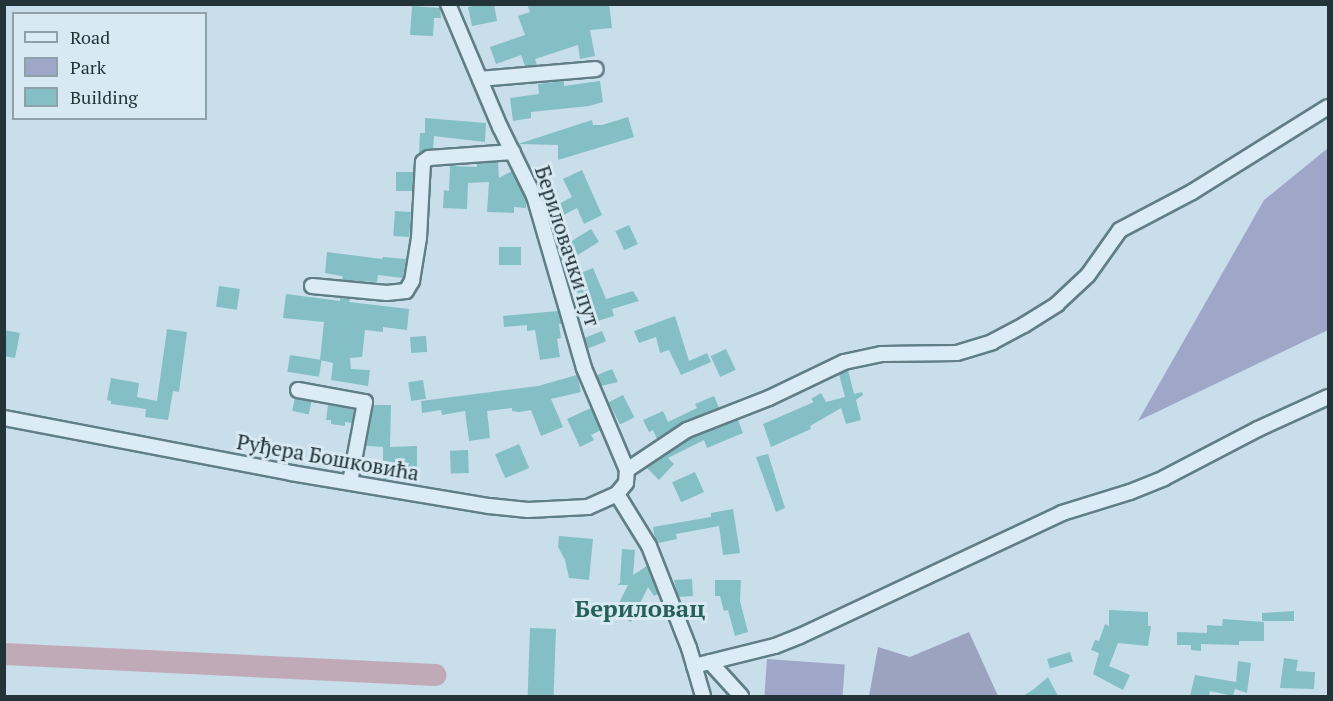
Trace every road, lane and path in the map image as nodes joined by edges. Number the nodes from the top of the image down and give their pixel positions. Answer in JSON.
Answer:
{"nodes":[{"id":1,"x":448,"y":4,"type":"edge"},
{"id":2,"x":596,"y":69,"type":"dead end"},
{"id":3,"x":480,"y":79,"type":"junction"},
{"id":4,"x":1329,"y":107,"type":"edge"},
{"id":5,"x":513,"y":152,"type":"junction"},
{"id":6,"x":312,"y":286,"type":"dead end"},
{"id":7,"x":298,"y":390,"type":"dead end"},
{"id":8,"x":1329,"y":397,"type":"edge"},
{"id":9,"x":4,"y":418,"type":"edge"},
{"id":10,"x":627,"y":470,"type":"junction"},
{"id":11,"x":350,"y":482,"type":"junction"},
{"id":12,"x":617,"y":494,"type":"junction"},
{"id":13,"x":710,"y":662,"type":"junction"},
{"id":14,"x":694,"y":666,"type":"junction"},
{"id":15,"x":703,"y":696,"type":"edge"},
{"id":16,"x":741,"y":696,"type":"edge"}],
"edges":[{"from":1,"to":3,"type":"street","name":"Бериловачки пут"},
{"from":2,"to":3,"type":"street"},
{"from":3,"to":5,"type":"street","name":"Бериловачки пут"},
{"from":4,"to":10,"type":"street"},
{"from":5,"to":6,"type":"street"},
{"from":5,"to":10,"type":"street","name":"Бериловачки пут"},
{"from":7,"to":11,"type":"street"},
{"from":8,"to":13,"type":"street"},
{"from":9,"to":11,"type":"street","name":"Руђера Бошковића"},
{"from":10,"to":12,"type":"street"},
{"from":11,"to":12,"type":"street","name":"Руђера Бошковића"},
{"from":12,"to":14,"type":"street"},
{"from":13,"to":14,"type":"street"},
{"from":13,"to":16,"type":"street"},
{"from":14,"to":15,"type":"street"}]}
